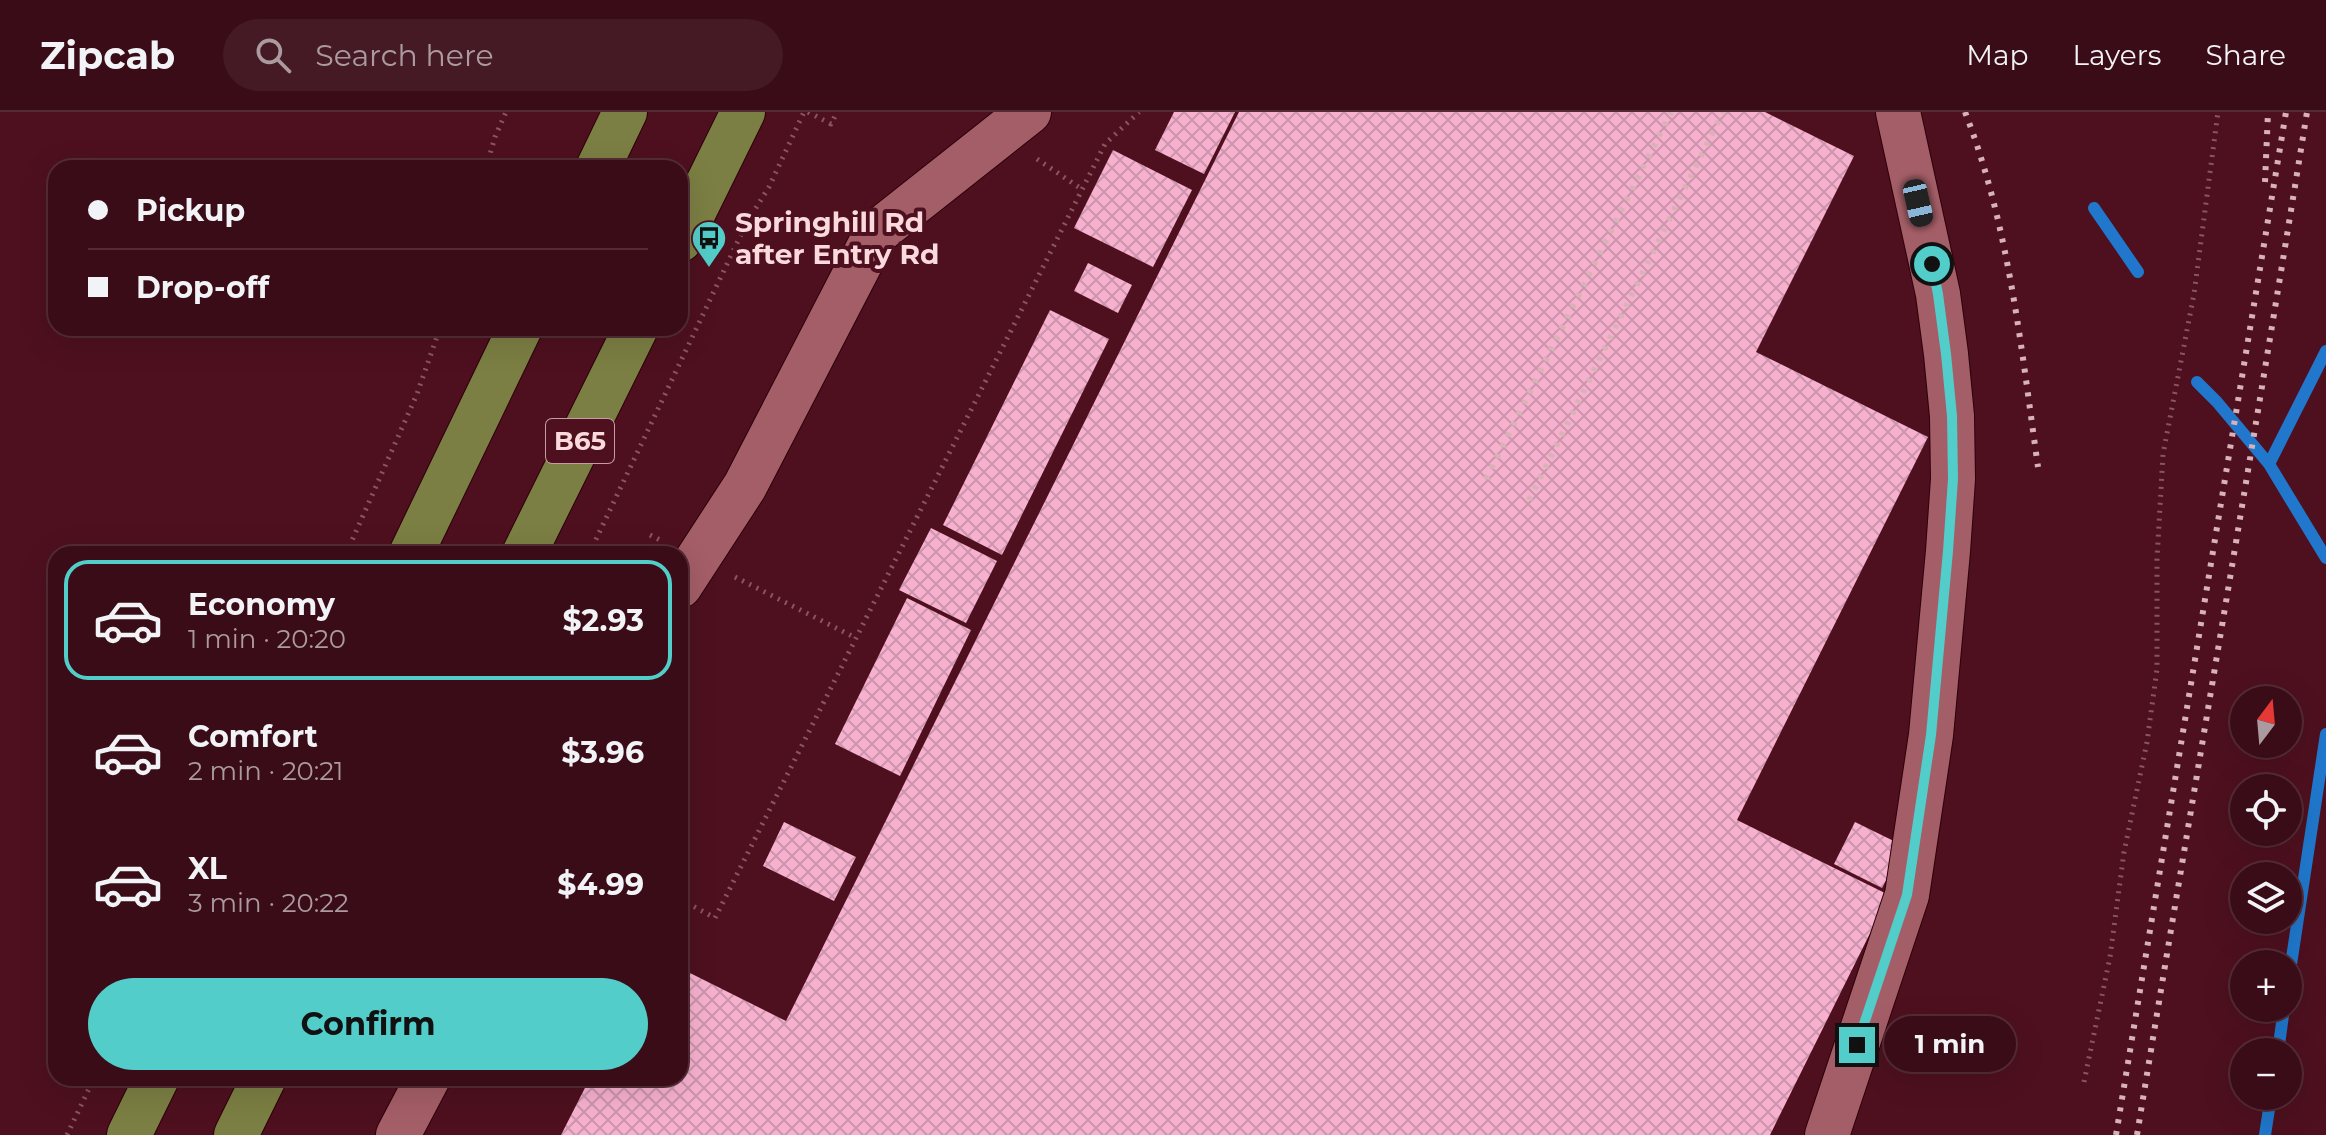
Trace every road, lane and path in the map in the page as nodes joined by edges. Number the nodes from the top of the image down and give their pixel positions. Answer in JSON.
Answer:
{"nodes":[{"id":1,"x":506,"y":112,"type":"edge"},
{"id":2,"x":625,"y":112,"type":"edge"},
{"id":3,"x":743,"y":112,"type":"edge"},
{"id":4,"x":806,"y":112,"type":"edge"},
{"id":5,"x":1029,"y":112,"type":"edge"},
{"id":6,"x":1139,"y":112,"type":"edge"},
{"id":7,"x":1898,"y":112,"type":"edge"},
{"id":8,"x":2218,"y":112,"type":"edge"},
{"id":9,"x":836,"y":115,"type":"edge"},
{"id":10,"x":488,"y":160,"type":"edge"},
{"id":11,"x":602,"y":160,"type":"edge"},
{"id":12,"x":688,"y":224,"type":"edge"},
{"id":13,"x":437,"y":336,"type":"edge"},
{"id":14,"x":516,"y":336,"type":"edge"},
{"id":15,"x":632,"y":336,"type":"edge"},
{"id":16,"x":650,"y":535,"type":"dead end"},
{"id":17,"x":350,"y":546,"type":"edge"},
{"id":18,"x":415,"y":546,"type":"edge"},
{"id":19,"x":528,"y":546,"type":"edge"},
{"id":20,"x":593,"y":546,"type":"edge"},
{"id":21,"x":662,"y":546,"type":"edge"},
{"id":22,"x":689,"y":572,"type":"edge"},
{"id":23,"x":856,"y":638,"type":"junction"},
{"id":24,"x":688,"y":903,"type":"edge"},
{"id":25,"x":2084,"y":1082,"type":"dead end"},
{"id":26,"x":90,"y":1086,"type":"edge"},
{"id":27,"x":153,"y":1086,"type":"edge"},
{"id":28,"x":260,"y":1086,"type":"edge"},
{"id":29,"x":424,"y":1086,"type":"edge"},
{"id":30,"x":67,"y":1135,"type":"edge"},
{"id":31,"x":129,"y":1135,"type":"edge"},
{"id":32,"x":236,"y":1135,"type":"edge"},
{"id":33,"x":398,"y":1135,"type":"edge"},
{"id":34,"x":1827,"y":1135,"type":"edge"}],
"edges":[{"from":1,"to":10,"type":"path"},
{"from":2,"to":11,"type":"main road"},
{"from":3,"to":12,"type":"main road"},
{"from":4,"to":9,"type":"path"},
{"from":4,"to":20,"type":"path"},
{"from":5,"to":22,"type":"street"},
{"from":6,"to":23,"type":"path"},
{"from":7,"to":34,"type":"street"},
{"from":8,"to":25,"type":"path"},
{"from":13,"to":17,"type":"path"},
{"from":14,"to":18,"type":"main road"},
{"from":15,"to":19,"type":"main road","number":"B65"},
{"from":16,"to":21,"type":"path"},
{"from":22,"to":23,"type":"path"},
{"from":23,"to":24,"type":"path"},
{"from":26,"to":30,"type":"path"},
{"from":27,"to":31,"type":"main road"},
{"from":28,"to":32,"type":"main road"},
{"from":29,"to":33,"type":"street"}]}
